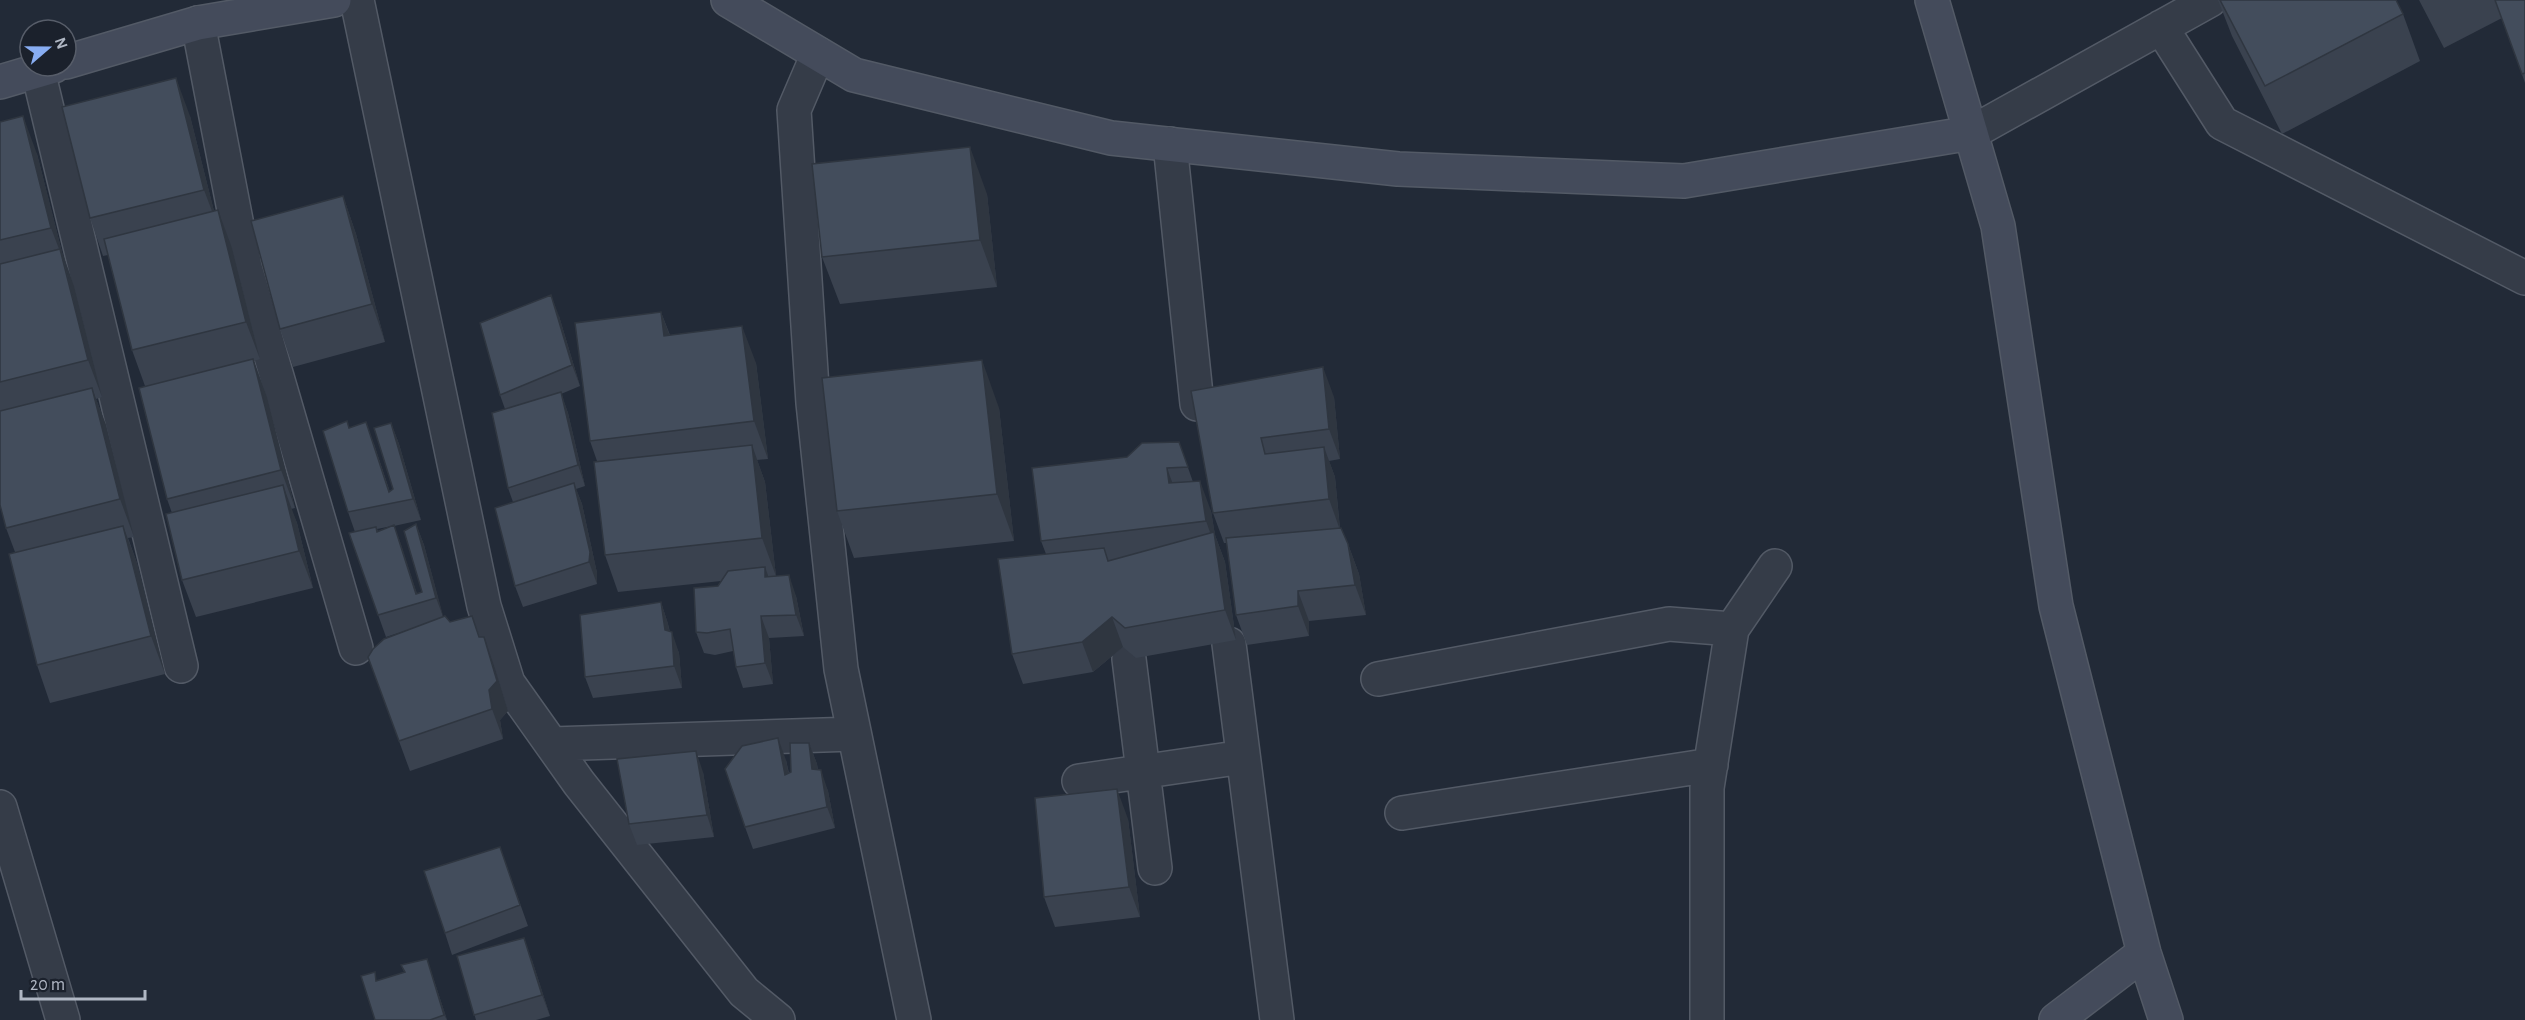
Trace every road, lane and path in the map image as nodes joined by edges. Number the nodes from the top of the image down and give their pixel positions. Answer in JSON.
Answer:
{"nodes":[{"id":1,"x":334,"y":0,"type":"edge"},
{"id":2,"x":357,"y":0,"type":"edge"},
{"id":3,"x":728,"y":0,"type":"edge"},
{"id":4,"x":1932,"y":0,"type":"edge"},
{"id":5,"x":2210,"y":0,"type":"edge"},
{"id":6,"x":198,"y":23,"type":"junction"},
{"id":7,"x":2161,"y":27,"type":"junction"},
{"id":8,"x":818,"y":54,"type":"junction"},
{"id":9,"x":78,"y":58,"type":"edge"},
{"id":10,"x":18,"y":76,"type":"edge"},
{"id":11,"x":55,"y":78,"type":"edge"},
{"id":12,"x":0,"y":82,"type":"edge"},
{"id":13,"x":1971,"y":133,"type":"junction"},
{"id":14,"x":1170,"y":144,"type":"junction"},
{"id":15,"x":2525,"y":279,"type":"edge"},
{"id":16,"x":1197,"y":404,"type":"edge"},
{"id":17,"x":1775,"y":566,"type":"dead end"},
{"id":18,"x":1732,"y":628,"type":"junction"},
{"id":19,"x":1229,"y":644,"type":"dead end"},
{"id":20,"x":356,"y":648,"type":"dead end"},
{"id":21,"x":1129,"y":659,"type":"dead end"},
{"id":22,"x":182,"y":666,"type":"dead end"},
{"id":23,"x":1378,"y":679,"type":"dead end"},
{"id":24,"x":854,"y":734,"type":"junction"},
{"id":25,"x":552,"y":744,"type":"junction"},
{"id":26,"x":1244,"y":757,"type":"junction"},
{"id":27,"x":1710,"y":765,"type":"junction"},
{"id":28,"x":1143,"y":772,"type":"junction"},
{"id":29,"x":1079,"y":781,"type":"dead end"},
{"id":30,"x":0,"y":807,"type":"edge"},
{"id":31,"x":1402,"y":813,"type":"dead end"},
{"id":32,"x":1155,"y":868,"type":"dead end"},
{"id":33,"x":2144,"y":953,"type":"junction"},
{"id":34,"x":63,"y":1020,"type":"edge"},
{"id":35,"x":778,"y":1020,"type":"edge"},
{"id":36,"x":914,"y":1020,"type":"edge"},
{"id":37,"x":1277,"y":1020,"type":"edge"},
{"id":38,"x":1707,"y":1020,"type":"edge"},
{"id":39,"x":2056,"y":1020,"type":"edge"},
{"id":40,"x":2166,"y":1020,"type":"edge"}],
"edges":[{"from":1,"to":6,"type":"street"},
{"from":2,"to":25,"type":"street"},
{"from":3,"to":8,"type":"street"},
{"from":4,"to":13,"type":"street"},
{"from":5,"to":7,"type":"street"},
{"from":6,"to":9,"type":"street"},
{"from":6,"to":20,"type":"street"},
{"from":7,"to":13,"type":"street"},
{"from":7,"to":15,"type":"street"},
{"from":8,"to":14,"type":"street"},
{"from":8,"to":24,"type":"street"},
{"from":10,"to":12,"type":"street"},
{"from":11,"to":22,"type":"street"},
{"from":13,"to":14,"type":"street"},
{"from":13,"to":33,"type":"street"},
{"from":14,"to":16,"type":"street"},
{"from":17,"to":18,"type":"street"},
{"from":18,"to":23,"type":"street"},
{"from":18,"to":27,"type":"street"},
{"from":19,"to":26,"type":"street"},
{"from":21,"to":28,"type":"street"},
{"from":24,"to":25,"type":"street"},
{"from":24,"to":36,"type":"street"},
{"from":25,"to":35,"type":"street"},
{"from":26,"to":28,"type":"street"},
{"from":26,"to":37,"type":"street"},
{"from":27,"to":31,"type":"street"},
{"from":27,"to":38,"type":"street"},
{"from":28,"to":29,"type":"street"},
{"from":28,"to":32,"type":"street"},
{"from":30,"to":34,"type":"street"},
{"from":33,"to":39,"type":"street"},
{"from":33,"to":40,"type":"street"}]}
